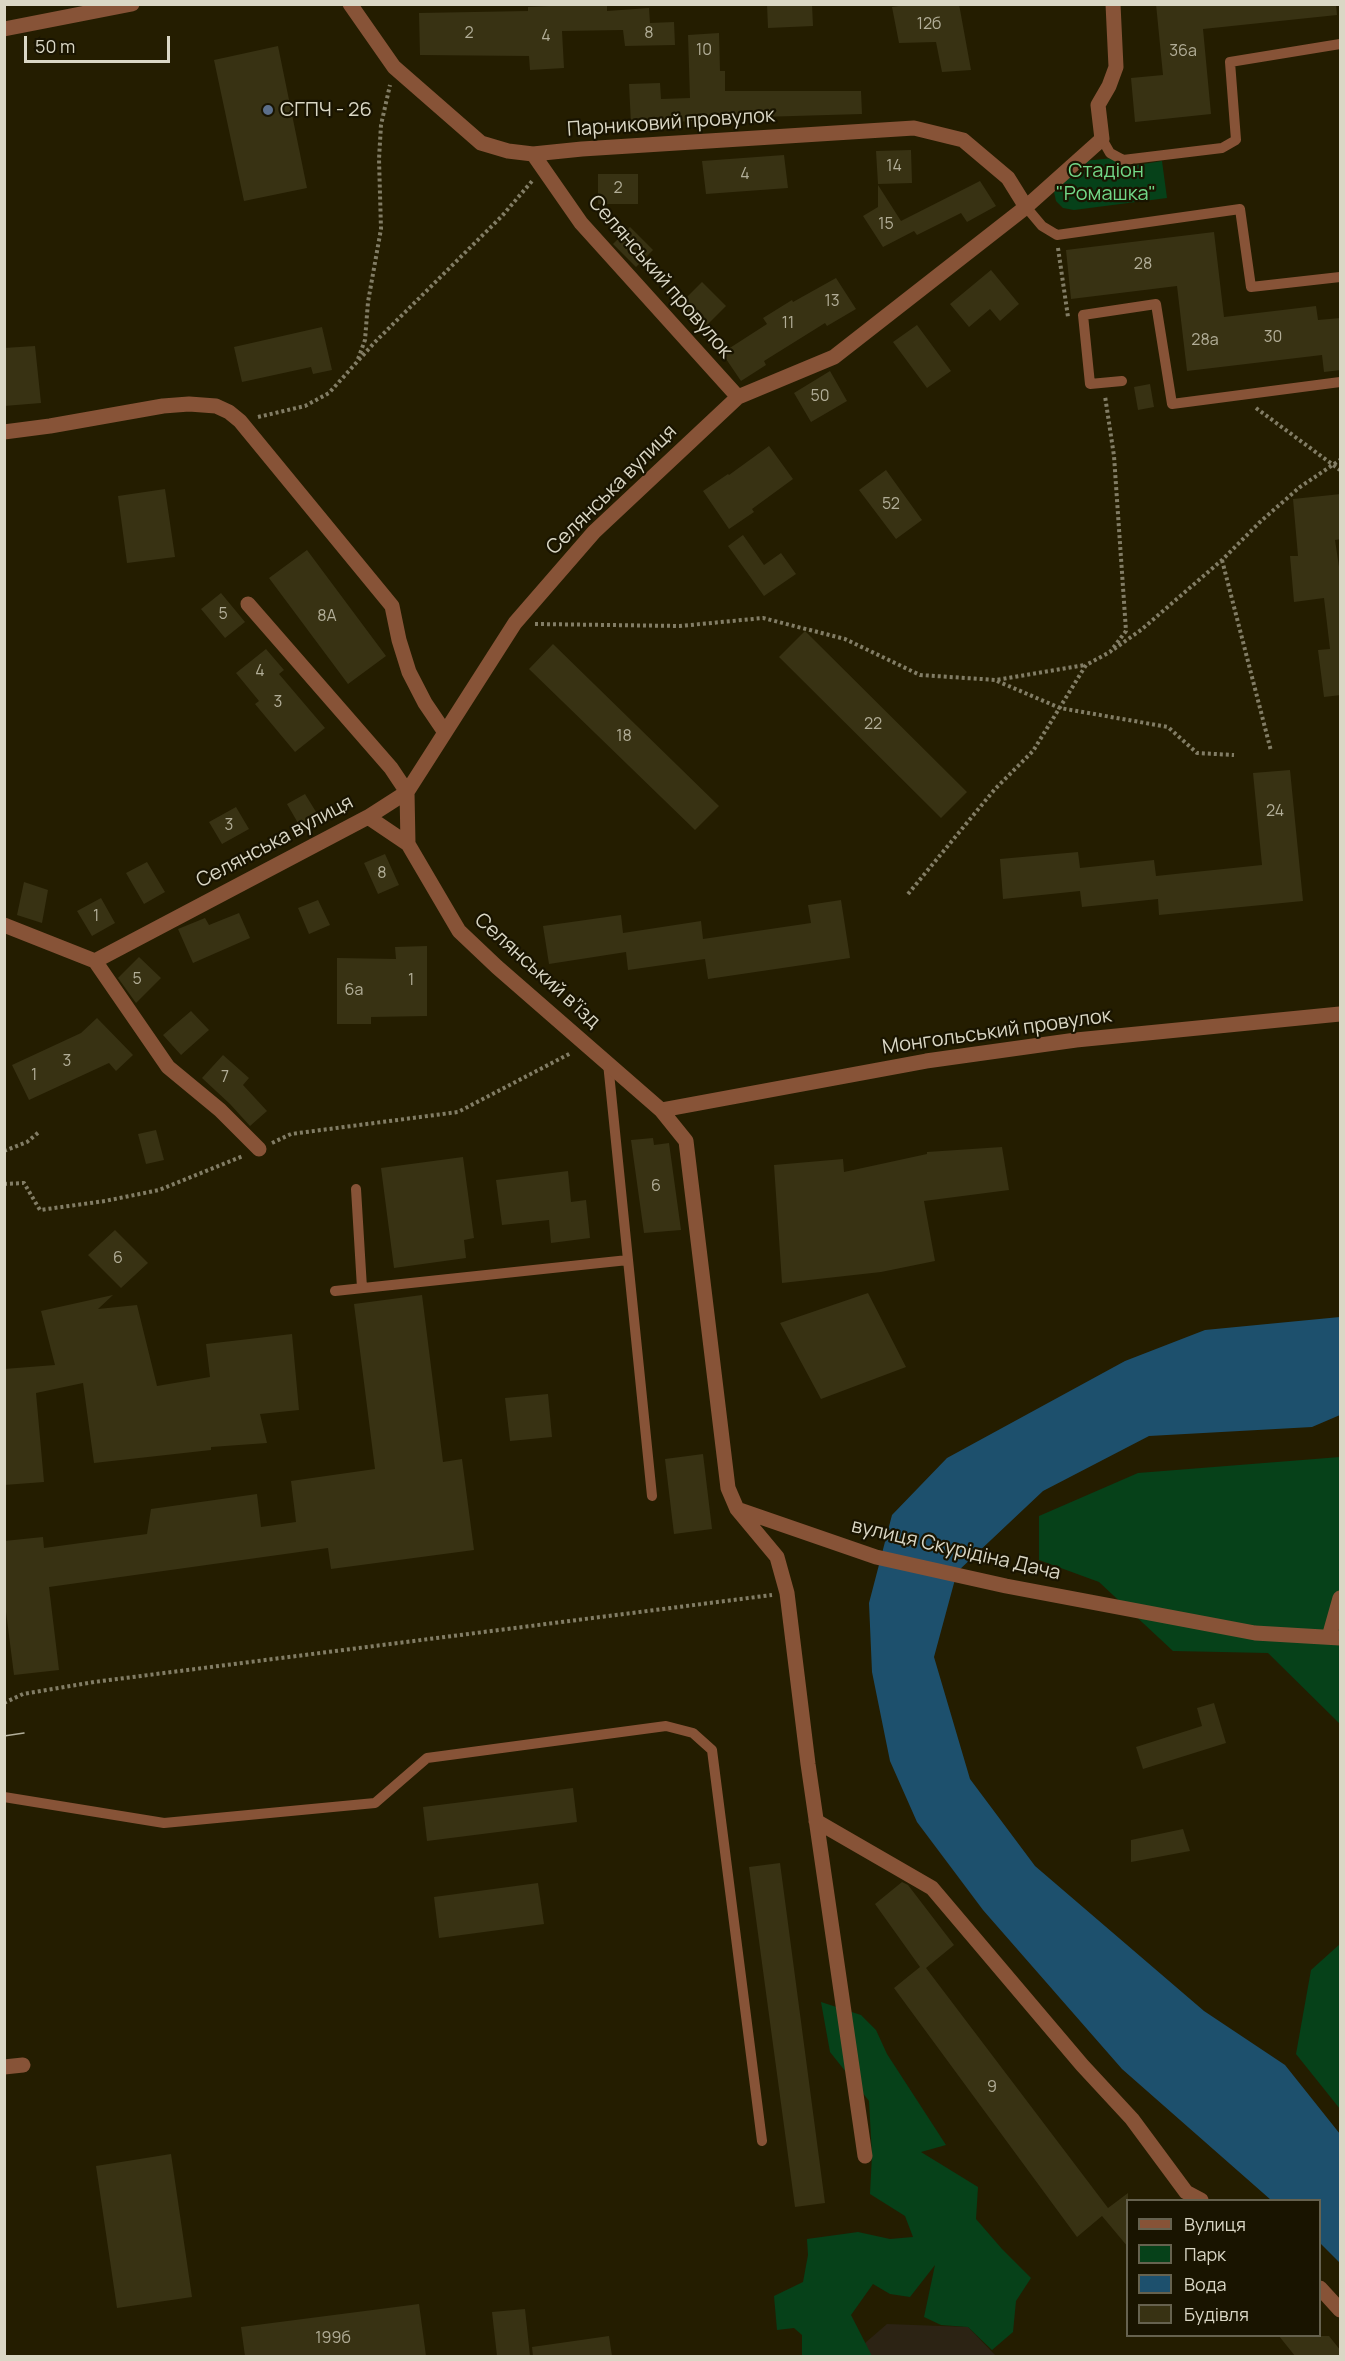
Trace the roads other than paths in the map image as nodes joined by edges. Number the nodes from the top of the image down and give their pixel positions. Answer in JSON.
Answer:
{"nodes":[{"id":1,"x":132,"y":4,"type":"edge"},
{"id":2,"x":350,"y":4,"type":"edge"},
{"id":3,"x":1113,"y":4,"type":"edge"},
{"id":4,"x":4,"y":29,"type":"edge"},
{"id":5,"x":1341,"y":44,"type":"edge"},
{"id":6,"x":1102,"y":139,"type":"junction"},
{"id":7,"x":533,"y":154,"type":"junction"},
{"id":8,"x":1026,"y":207,"type":"junction"},
{"id":9,"x":1341,"y":277,"type":"edge"},
{"id":10,"x":1122,"y":381,"type":"dead end"},
{"id":11,"x":1341,"y":382,"type":"edge"},
{"id":12,"x":738,"y":396,"type":"junction"},
{"id":13,"x":4,"y":432,"type":"edge"},
{"id":14,"x":248,"y":604,"type":"dead end"},
{"id":15,"x":444,"y":731,"type":"junction"},
{"id":16,"x":406,"y":792,"type":"junction"},
{"id":17,"x":368,"y":818,"type":"junction"},
{"id":18,"x":408,"y":844,"type":"junction"},
{"id":19,"x":4,"y":925,"type":"edge"},
{"id":20,"x":95,"y":961,"type":"junction"},
{"id":21,"x":1341,"y":1014,"type":"edge"},
{"id":22,"x":608,"y":1063,"type":"junction"},
{"id":23,"x":661,"y":1110,"type":"junction"},
{"id":24,"x":260,"y":1149,"type":"road end"},
{"id":25,"x":356,"y":1189,"type":"dead end"},
{"id":26,"x":628,"y":1260,"type":"junction"},
{"id":27,"x":362,"y":1287,"type":"junction"},
{"id":28,"x":335,"y":1291,"type":"dead end"},
{"id":29,"x":652,"y":1497,"type":"dead end"},
{"id":30,"x":737,"y":1509,"type":"junction"},
{"id":31,"x":1341,"y":1598,"type":"edge"},
{"id":32,"x":1335,"y":1638,"type":"edge"},
{"id":33,"x":4,"y":1797,"type":"edge"},
{"id":34,"x":816,"y":1821,"type":"junction"},
{"id":35,"x":23,"y":2065,"type":"dead end"},
{"id":36,"x":4,"y":2067,"type":"edge"},
{"id":37,"x":762,"y":2140,"type":"dead end"},
{"id":38,"x":865,"y":2156,"type":"dead end"},
{"id":39,"x":1199,"y":2199,"type":"edge"},
{"id":40,"x":1321,"y":2289,"type":"edge"},
{"id":41,"x":1341,"y":2310,"type":"edge"}],
"edges":[{"from":1,"to":4,"type":"street"},
{"from":2,"to":7,"type":"street","name":"Парниковий провулок"},
{"from":3,"to":6,"type":"street"},
{"from":5,"to":6,"type":"lane"},
{"from":6,"to":8,"type":"street","name":"Селянська вулиця"},
{"from":7,"to":8,"type":"street","name":"Парниковий провулок"},
{"from":7,"to":12,"type":"street","name":"Селянський провулок"},
{"from":8,"to":9,"type":"lane"},
{"from":8,"to":12,"type":"street","name":"Селянська вулиця"},
{"from":10,"to":11,"type":"lane"},
{"from":12,"to":15,"type":"street","name":"Селянська вулиця"},
{"from":13,"to":15,"type":"street"},
{"from":14,"to":16,"type":"street"},
{"from":15,"to":16,"type":"street","name":"Селянська вулиця"},
{"from":16,"to":17,"type":"street","name":"Селянська вулиця"},
{"from":16,"to":18,"type":"street","name":"Селянський вʼїзд"},
{"from":17,"to":18,"type":"street","name":"Селянський вʼїзд"},
{"from":17,"to":20,"type":"street","name":"Селянська вулиця"},
{"from":18,"to":22,"type":"street","name":"Селянський вʼїзд"},
{"from":19,"to":20,"type":"street"},
{"from":20,"to":24,"type":"street"},
{"from":21,"to":23,"type":"street","name":"Монгольський провулок"},
{"from":22,"to":23,"type":"street","name":"Селянський вʼїзд"},
{"from":22,"to":26,"type":"lane"},
{"from":23,"to":30,"type":"street"},
{"from":25,"to":27,"type":"lane"},
{"from":26,"to":27,"type":"lane"},
{"from":26,"to":29,"type":"lane"},
{"from":27,"to":28,"type":"lane"},
{"from":30,"to":32,"type":"street","name":"вулиця Скурідіна Дача"},
{"from":30,"to":34,"type":"street"},
{"from":31,"to":32,"type":"street","name":"вулиця Скурідіна Дача"},
{"from":33,"to":37,"type":"lane"},
{"from":34,"to":38,"type":"street"},
{"from":34,"to":39,"type":"street"},
{"from":35,"to":36,"type":"street"},
{"from":40,"to":41,"type":"street"}]}
